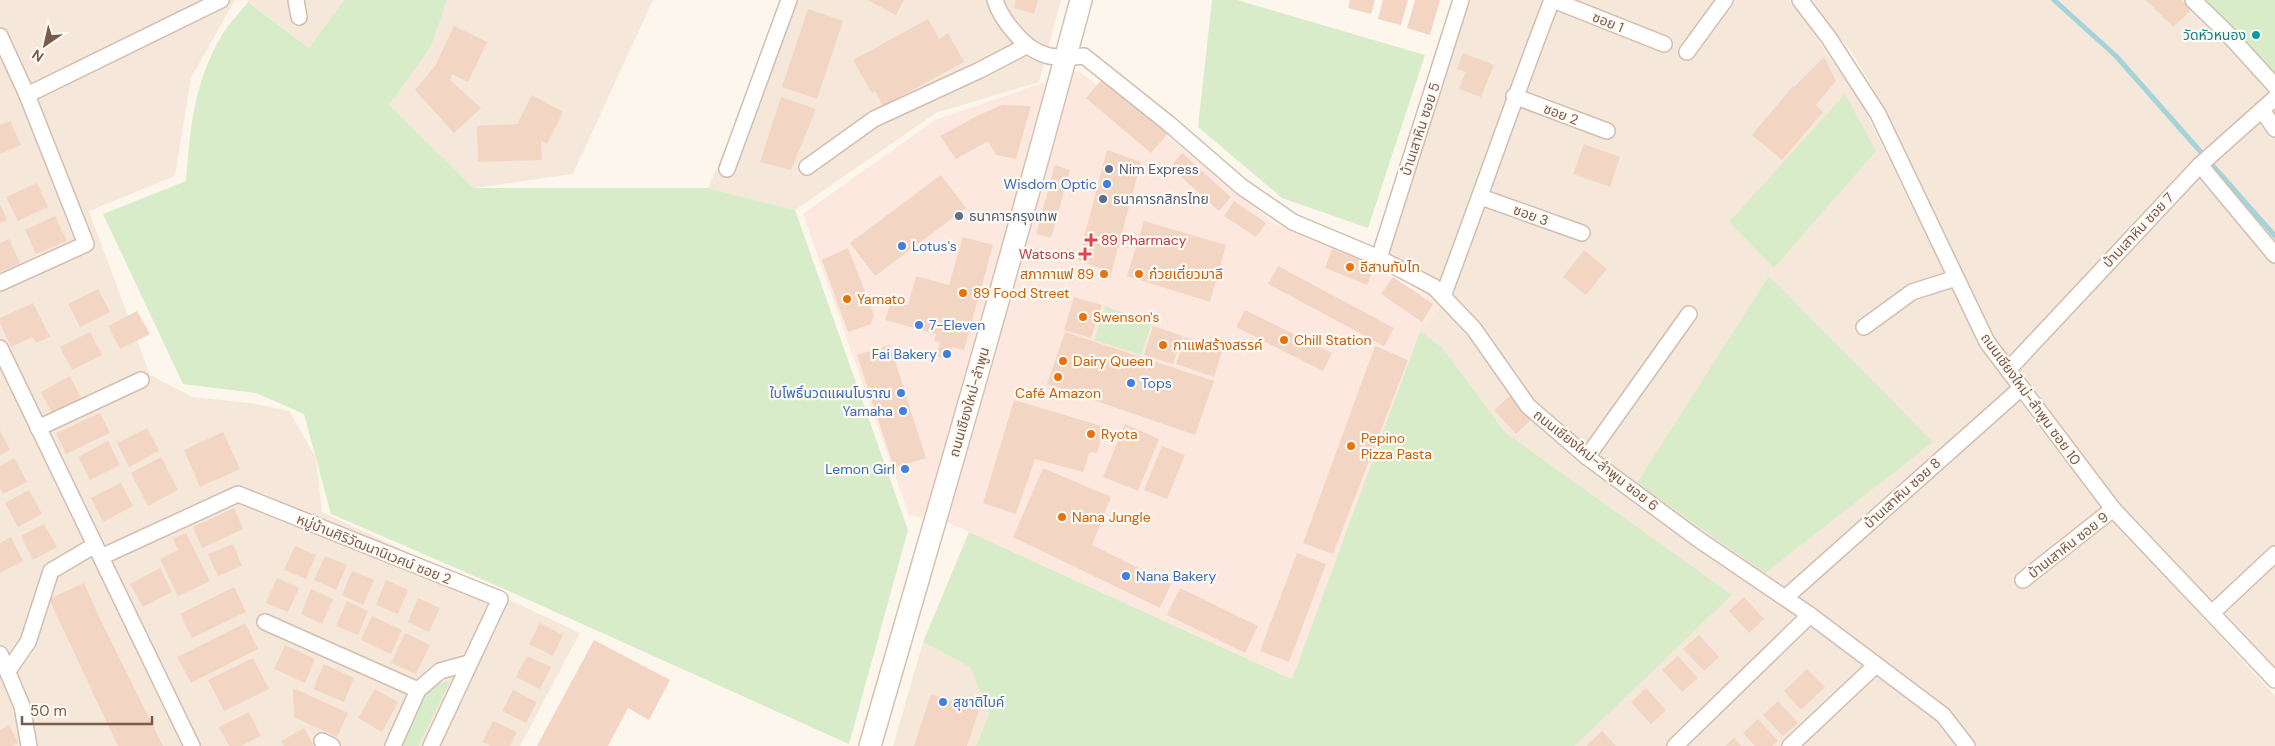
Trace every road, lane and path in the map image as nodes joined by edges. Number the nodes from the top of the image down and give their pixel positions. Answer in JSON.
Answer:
{"nodes":[{"id":1,"x":221,"y":0,"type":"edge"},
{"id":2,"x":296,"y":0,"type":"edge"},
{"id":3,"x":790,"y":0,"type":"edge"},
{"id":4,"x":995,"y":0,"type":"edge"},
{"id":5,"x":1081,"y":0,"type":"edge"},
{"id":6,"x":1460,"y":0,"type":"edge"},
{"id":7,"x":1552,"y":0,"type":"edge"},
{"id":8,"x":1725,"y":0,"type":"edge"},
{"id":9,"x":1800,"y":0,"type":"edge"},
{"id":10,"x":2193,"y":0,"type":"edge"},
{"id":11,"x":299,"y":17,"type":"dead end"},
{"id":12,"x":0,"y":36,"type":"edge"},
{"id":13,"x":1664,"y":44,"type":"dead end"},
{"id":14,"x":1026,"y":46,"type":"junction"},
{"id":15,"x":1687,"y":52,"type":"dead end"},
{"id":16,"x":1065,"y":58,"type":"junction"},
{"id":17,"x":2275,"y":86,"type":"edge"},
{"id":18,"x":27,"y":95,"type":"junction"},
{"id":19,"x":1514,"y":96,"type":"junction"},
{"id":20,"x":2275,"y":98,"type":"edge"},
{"id":21,"x":2262,"y":110,"type":"junction"},
{"id":22,"x":2275,"y":129,"type":"edge"},
{"id":23,"x":1607,"y":131,"type":"dead end"},
{"id":24,"x":2200,"y":165,"type":"junction"},
{"id":25,"x":807,"y":167,"type":"dead end"},
{"id":26,"x":727,"y":168,"type":"dead end"},
{"id":27,"x":1481,"y":197,"type":"junction"},
{"id":28,"x":1582,"y":233,"type":"dead end"},
{"id":29,"x":2275,"y":255,"type":"edge"},
{"id":30,"x":1379,"y":258,"type":"junction"},
{"id":31,"x":1956,"y":278,"type":"junction"},
{"id":32,"x":0,"y":283,"type":"edge"},
{"id":33,"x":1443,"y":296,"type":"junction"},
{"id":34,"x":1689,"y":314,"type":"dead end"},
{"id":35,"x":1864,"y":327,"type":"dead end"},
{"id":36,"x":0,"y":348,"type":"edge"},
{"id":37,"x":2008,"y":370,"type":"junction"},
{"id":38,"x":141,"y":380,"type":"dead end"},
{"id":39,"x":2020,"y":389,"type":"junction"},
{"id":40,"x":38,"y":428,"type":"junction"},
{"id":41,"x":1587,"y":457,"type":"junction"},
{"id":42,"x":2113,"y":509,"type":"junction"},
{"id":43,"x":98,"y":551,"type":"junction"},
{"id":44,"x":2275,"y":554,"type":"edge"},
{"id":45,"x":2022,"y":580,"type":"dead end"},
{"id":46,"x":1785,"y":598,"type":"junction"},
{"id":47,"x":2212,"y":613,"type":"junction"},
{"id":48,"x":1810,"y":615,"type":"junction"},
{"id":49,"x":265,"y":622,"type":"dead end"},
{"id":50,"x":0,"y":654,"type":"edge"},
{"id":51,"x":469,"y":664,"type":"junction"},
{"id":52,"x":1876,"y":664,"type":"junction"},
{"id":53,"x":8,"y":671,"type":"junction"},
{"id":54,"x":2275,"y":680,"type":"edge"},
{"id":55,"x":418,"y":690,"type":"junction"},
{"id":56,"x":29,"y":746,"type":"edge"},
{"id":57,"x":192,"y":746,"type":"edge"},
{"id":58,"x":393,"y":746,"type":"edge"},
{"id":59,"x":431,"y":746,"type":"edge"},
{"id":60,"x":870,"y":746,"type":"edge"},
{"id":61,"x":1675,"y":746,"type":"edge"},
{"id":62,"x":1790,"y":746,"type":"edge"},
{"id":63,"x":1967,"y":746,"type":"edge"}],
"edges":[{"from":1,"to":18,"type":"street"},
{"from":2,"to":11,"type":"street"},
{"from":3,"to":26,"type":"street"},
{"from":4,"to":14,"type":"street"},
{"from":5,"to":16,"type":"main road","name":"ถนนเชียงใหม่-ลำพูน"},
{"from":6,"to":30,"type":"street","name":"บ้านเสาหิน ซอย 5"},
{"from":7,"to":13,"type":"street","name":"ซอย 1"},
{"from":7,"to":19,"type":"street"},
{"from":8,"to":15,"type":"street"},
{"from":9,"to":31,"type":"street","name":"ถนนเชียงใหม่-ลำพูน ซอย 10"},
{"from":10,"to":17,"type":"street"},
{"from":12,"to":18,"type":"street"},
{"from":14,"to":16,"type":"street","name":"ถนนเชียงใหม่-ลำพูน ซอย 6"},
{"from":14,"to":25,"type":"street"},
{"from":16,"to":30,"type":"street","name":"ถนนเชียงใหม่-ลำพูน ซอย 6"},
{"from":16,"to":60,"type":"main road","name":"ถนนเชียงใหม่-ลำพูน"},
{"from":18,"to":32,"type":"street"},
{"from":19,"to":23,"type":"street","name":"ซอย 2"},
{"from":19,"to":27,"type":"street"},
{"from":20,"to":21,"type":"street","name":"บ้านเสาหิน ซอย 7"},
{"from":21,"to":22,"type":"street"},
{"from":21,"to":24,"type":"street","name":"บ้านเสาหิน ซอย 7"},
{"from":24,"to":29,"type":"street"},
{"from":24,"to":37,"type":"street","name":"บ้านเสาหิน ซอย 7"},
{"from":27,"to":28,"type":"street","name":"ซอย 3"},
{"from":27,"to":33,"type":"street"},
{"from":30,"to":33,"type":"street","name":"ถนนเชียงใหม่-ลำพูน ซอย 6"},
{"from":31,"to":35,"type":"street"},
{"from":31,"to":37,"type":"street","name":"ถนนเชียงใหม่-ลำพูน ซอย 10"},
{"from":33,"to":41,"type":"street","name":"ถนนเชียงใหม่-ลำพูน ซอย 6"},
{"from":34,"to":41,"type":"street"},
{"from":36,"to":40,"type":"street"},
{"from":37,"to":39,"type":"street","name":"ถนนเชียงใหม่-ลำพูน ซอย 10"},
{"from":38,"to":40,"type":"street"},
{"from":39,"to":42,"type":"street","name":"ถนนเชียงใหม่-ลำพูน ซอย 10"},
{"from":39,"to":46,"type":"street","name":"บ้านเสาหิน ซอย 8"},
{"from":40,"to":43,"type":"street"},
{"from":41,"to":46,"type":"street","name":"ถนนเชียงใหม่-ลำพูน ซอย 6"},
{"from":42,"to":45,"type":"street","name":"บ้านเสาหิน ซอย 9"},
{"from":42,"to":47,"type":"street","name":"ถนนเชียงใหม่-ลำพูน ซอย 10"},
{"from":43,"to":51,"type":"street","name":"หมู่บ้านศิริวัฒนานิเวศน์ ซอย 2"},
{"from":43,"to":53,"type":"street"},
{"from":43,"to":57,"type":"street"},
{"from":44,"to":47,"type":"street"},
{"from":46,"to":48,"type":"street","name":"ถนนเชียงใหม่-ลำพูน ซอย 6"},
{"from":47,"to":54,"type":"street","name":"ถนนเชียงใหม่-ลำพูน ซอย 10"},
{"from":48,"to":52,"type":"street","name":"ถนนเชียงใหม่-ลำพูน ซอย 6"},
{"from":48,"to":61,"type":"street"},
{"from":49,"to":55,"type":"street"},
{"from":50,"to":53,"type":"street"},
{"from":51,"to":55,"type":"street"},
{"from":51,"to":59,"type":"street","name":"หมู่บ้านศิริวัฒนานิเวศน์ ซอย 2"},
{"from":52,"to":62,"type":"street"},
{"from":52,"to":63,"type":"street","name":"ถนนเชียงใหม่-ลำพูน ซอย 6"},
{"from":53,"to":56,"type":"street"},
{"from":55,"to":58,"type":"street"}]}
